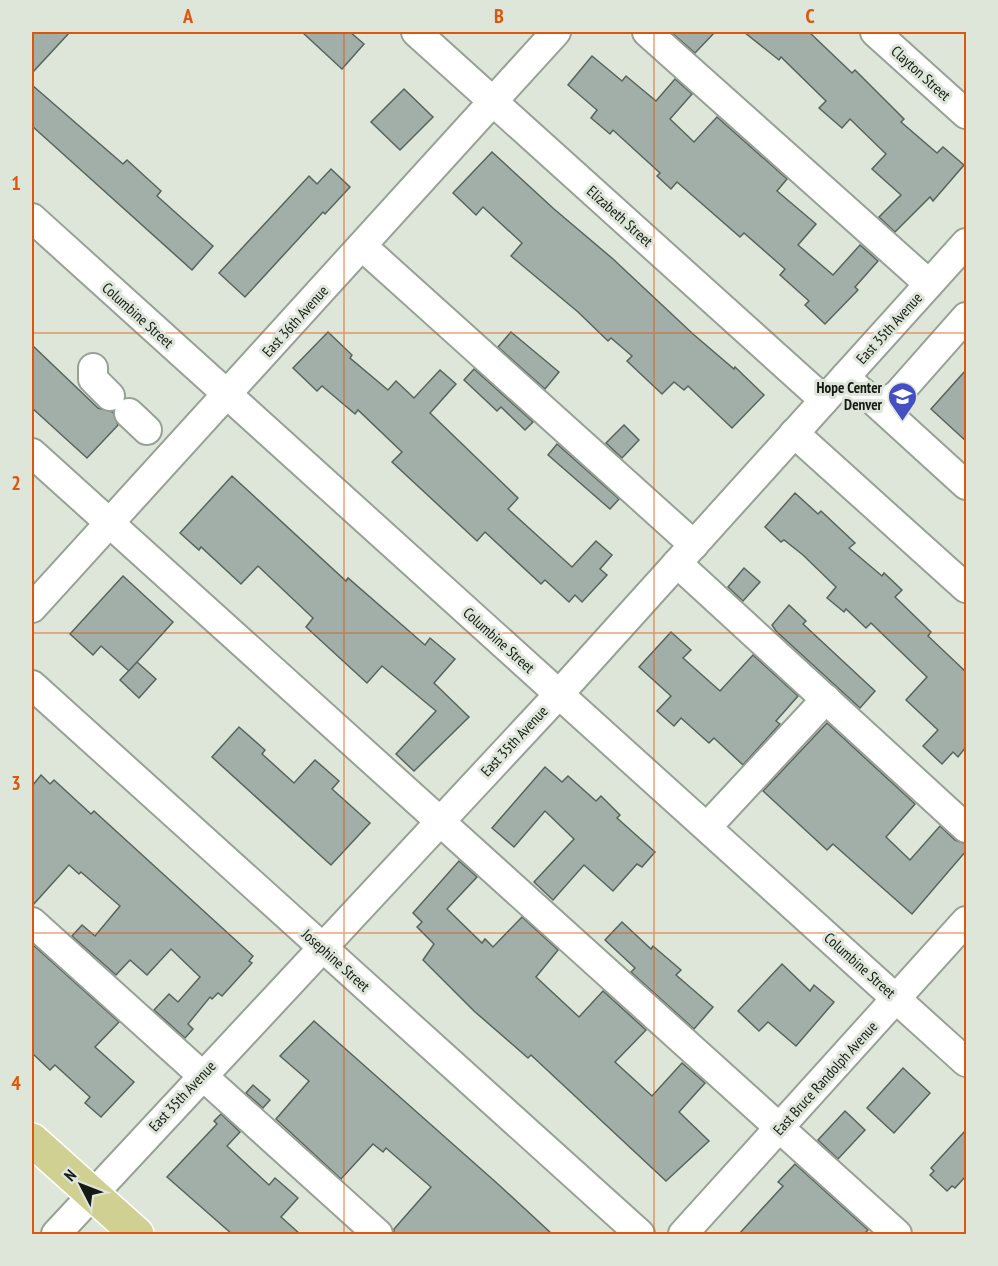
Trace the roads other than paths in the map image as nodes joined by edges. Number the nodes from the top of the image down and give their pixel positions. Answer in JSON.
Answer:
{"nodes":[{"id":1,"x":416,"y":32,"type":"edge"},
{"id":2,"x":556,"y":32,"type":"edge"},
{"id":3,"x":647,"y":32,"type":"edge"},
{"id":4,"x":875,"y":32,"type":"edge"},
{"id":5,"x":493,"y":101,"type":"junction"},
{"id":6,"x":966,"y":114,"type":"edge"},
{"id":7,"x":32,"y":218,"type":"edge"},
{"id":8,"x":966,"y":243,"type":"edge"},
{"id":9,"x":362,"y":246,"type":"junction"},
{"id":10,"x":929,"y":284,"type":"junction"},
{"id":11,"x":966,"y":318,"type":"edge"},
{"id":12,"x":93,"y":368,"type":"dead end"},
{"id":13,"x":845,"y":377,"type":"junction"},
{"id":14,"x":227,"y":395,"type":"junction"},
{"id":15,"x":824,"y":400,"type":"junction"},
{"id":16,"x":876,"y":403,"type":"junction"},
{"id":17,"x":129,"y":413,"type":"dead end"},
{"id":18,"x":794,"y":433,"type":"junction"},
{"id":19,"x":32,"y":453,"type":"edge"},
{"id":20,"x":966,"y":485,"type":"edge"},
{"id":21,"x":109,"y":524,"type":"junction"},
{"id":22,"x":685,"y":554,"type":"junction"},
{"id":23,"x":966,"y":588,"type":"edge"},
{"id":24,"x":32,"y":608,"type":"edge"},
{"id":25,"x":32,"y":685,"type":"edge"},
{"id":26,"x":559,"y":694,"type":"junction"},
{"id":27,"x":825,"y":699,"type":"junction"},
{"id":28,"x":440,"y":821,"type":"junction"},
{"id":29,"x":707,"y":827,"type":"junction"},
{"id":30,"x":966,"y":828,"type":"edge"},
{"id":31,"x":966,"y":921,"type":"edge"},
{"id":32,"x":32,"y":922,"type":"edge"},
{"id":33,"x":322,"y":947,"type":"junction"},
{"id":34,"x":896,"y":998,"type":"junction"},
{"id":35,"x":966,"y":1062,"type":"edge"},
{"id":36,"x":202,"y":1075,"type":"junction"},
{"id":37,"x":780,"y":1128,"type":"junction"},
{"id":38,"x":32,"y":1140,"type":"edge"},
{"id":39,"x":92,"y":1194,"type":"junction"},
{"id":40,"x":56,"y":1234,"type":"edge"},
{"id":41,"x":137,"y":1234,"type":"edge"},
{"id":42,"x":378,"y":1234,"type":"edge"},
{"id":43,"x":640,"y":1234,"type":"edge"},
{"id":44,"x":683,"y":1234,"type":"edge"},
{"id":45,"x":897,"y":1234,"type":"edge"}],
"edges":[{"from":1,"to":5,"type":"street","name":"Elizabeth Street"},
{"from":2,"to":5,"type":"street","name":"East 36th Avenue"},
{"from":3,"to":10,"type":"street"},
{"from":4,"to":6,"type":"street","name":"Clayton Street"},
{"from":5,"to":9,"type":"street","name":"East 36th Avenue"},
{"from":5,"to":15,"type":"street","name":"Elizabeth Street"},
{"from":7,"to":14,"type":"street","name":"Columbine Street"},
{"from":8,"to":10,"type":"street","name":"East 35th Avenue"},
{"from":9,"to":14,"type":"street","name":"East 36th Avenue"},
{"from":9,"to":22,"type":"street"},
{"from":10,"to":13,"type":"street","name":"East 35th Avenue"},
{"from":11,"to":16,"type":"street"},
{"from":12,"to":17,"type":"street"},
{"from":13,"to":15,"type":"street","name":"East 35th Avenue"},
{"from":13,"to":16,"type":"street"},
{"from":14,"to":21,"type":"street","name":"East 36th Avenue"},
{"from":14,"to":26,"type":"street","name":"Columbine Street"},
{"from":15,"to":18,"type":"street","name":"East 35th Avenue"},
{"from":16,"to":20,"type":"street"},
{"from":18,"to":22,"type":"street","name":"East 35th Avenue"},
{"from":18,"to":23,"type":"street"},
{"from":19,"to":21,"type":"street"},
{"from":21,"to":24,"type":"street","name":"East 36th Avenue"},
{"from":21,"to":28,"type":"street"},
{"from":22,"to":26,"type":"street","name":"East 35th Avenue"},
{"from":22,"to":27,"type":"street"},
{"from":25,"to":33,"type":"street","name":"Josephine Street"},
{"from":26,"to":28,"type":"street","name":"East 35th Avenue"},
{"from":26,"to":29,"type":"street","name":"Columbine Street"},
{"from":27,"to":29,"type":"street"},
{"from":27,"to":30,"type":"street"},
{"from":28,"to":33,"type":"street","name":"East 35th Avenue"},
{"from":28,"to":37,"type":"street"},
{"from":29,"to":34,"type":"street","name":"Columbine Street"},
{"from":31,"to":34,"type":"street","name":"East Bruce Randolph Avenue"},
{"from":32,"to":36,"type":"street"},
{"from":33,"to":36,"type":"street","name":"East 35th Avenue"},
{"from":33,"to":43,"type":"street","name":"Josephine Street"},
{"from":34,"to":35,"type":"street","name":"Columbine Street"},
{"from":34,"to":37,"type":"street","name":"East Bruce Randolph Avenue"},
{"from":36,"to":39,"type":"street","name":"East 35th Avenue"},
{"from":36,"to":42,"type":"street"},
{"from":37,"to":44,"type":"street","name":"East Bruce Randolph Avenue"},
{"from":37,"to":45,"type":"street"},
{"from":38,"to":39,"type":"main road"},
{"from":39,"to":40,"type":"street","name":"East 35th Avenue"},
{"from":39,"to":41,"type":"main road"}]}
